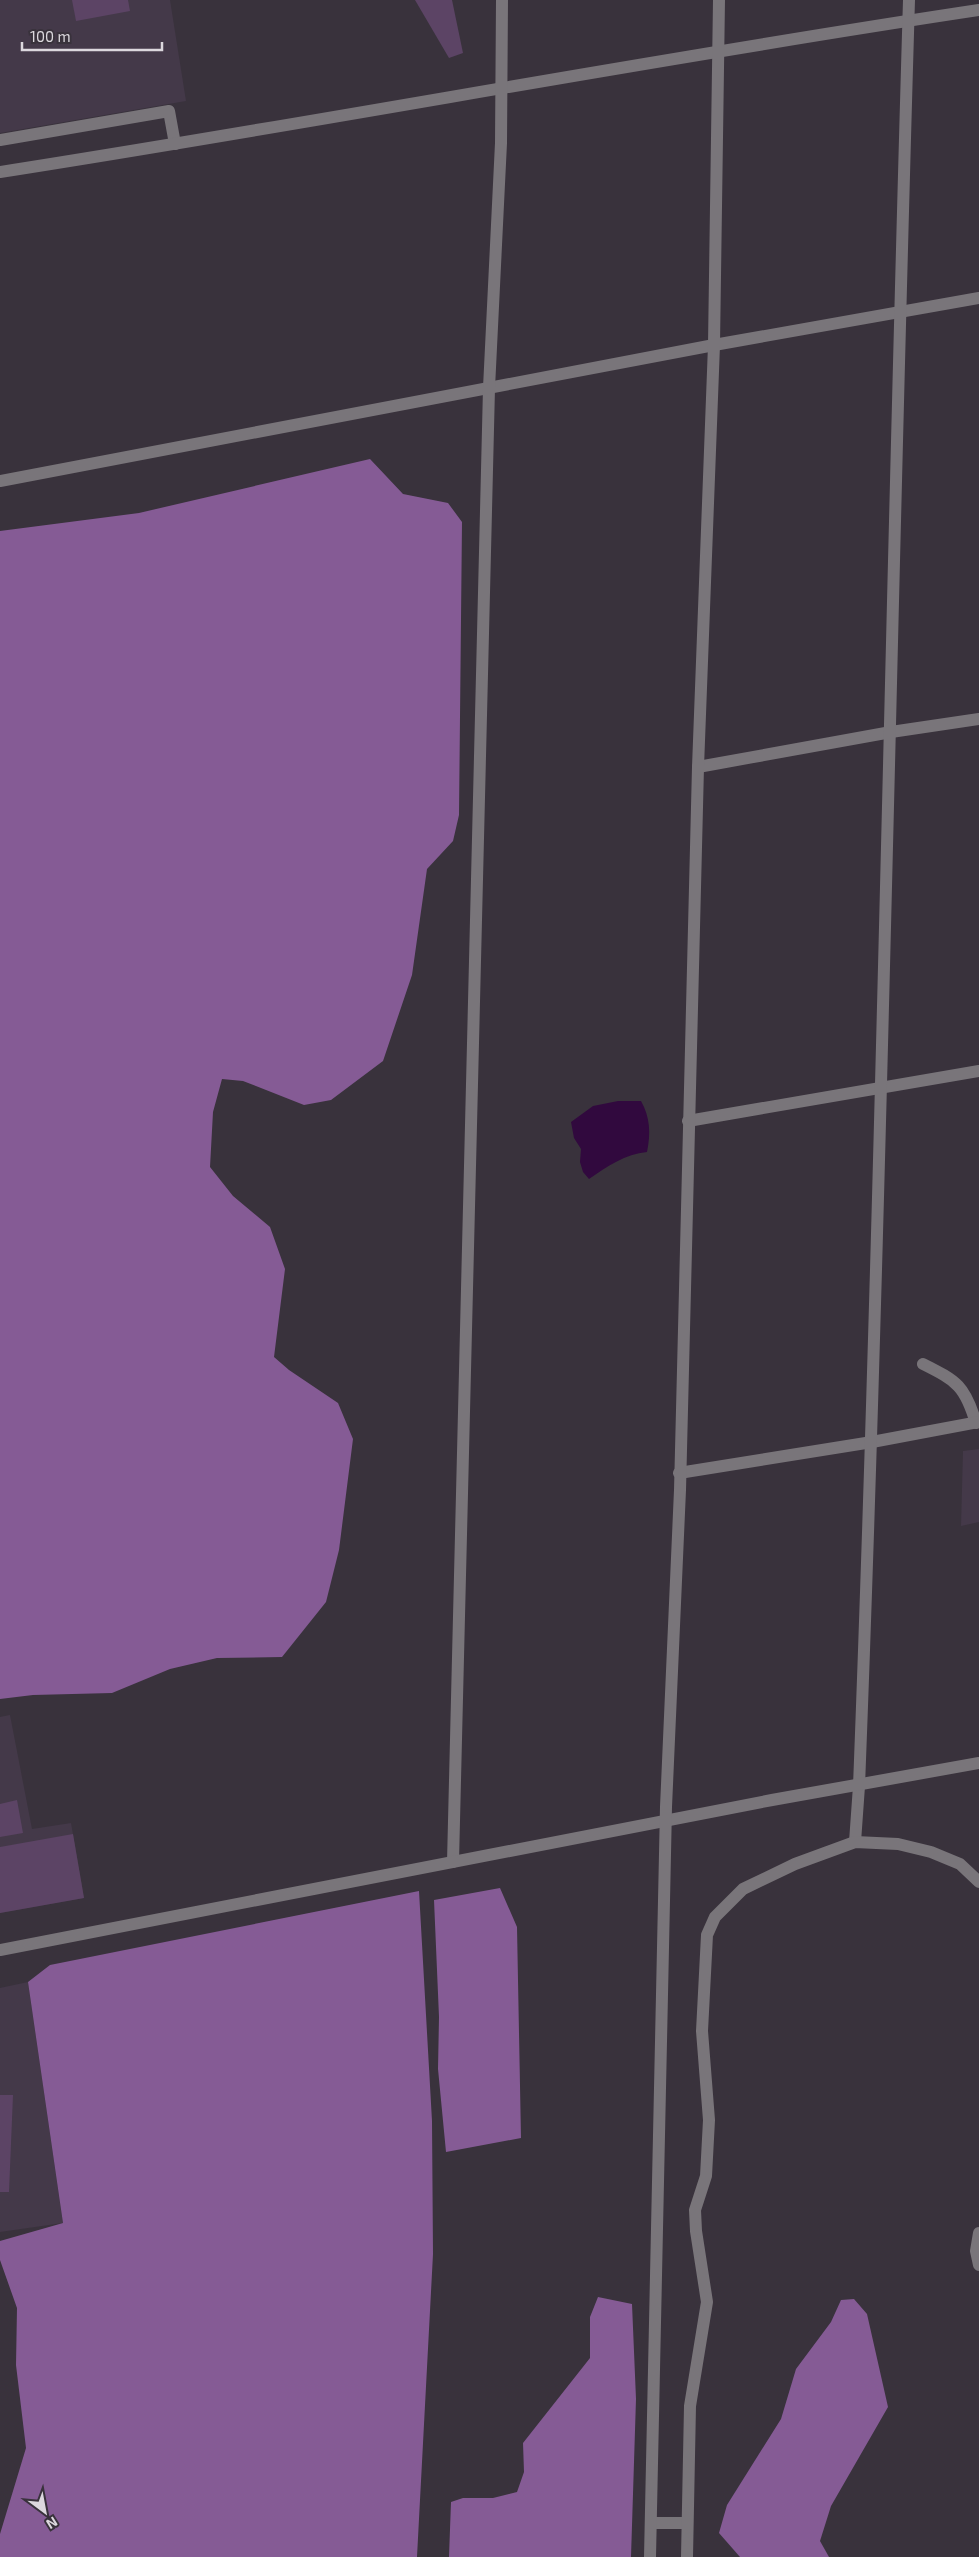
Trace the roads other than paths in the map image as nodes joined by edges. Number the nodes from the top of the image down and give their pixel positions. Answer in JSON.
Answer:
{"nodes":[{"id":1,"x":502,"y":0,"type":"edge"},
{"id":2,"x":719,"y":0,"type":"edge"},
{"id":3,"x":909,"y":0,"type":"edge"},
{"id":4,"x":979,"y":10,"type":"edge"},
{"id":5,"x":908,"y":20,"type":"junction"},
{"id":6,"x":716,"y":51,"type":"junction"},
{"id":7,"x":502,"y":88,"type":"junction"},
{"id":8,"x":0,"y":140,"type":"edge"},
{"id":9,"x":175,"y":144,"type":"junction"},
{"id":10,"x":0,"y":172,"type":"edge"},
{"id":11,"x":979,"y":298,"type":"edge"},
{"id":12,"x":902,"y":312,"type":"junction"},
{"id":13,"x":714,"y":345,"type":"junction"},
{"id":14,"x":490,"y":388,"type":"junction"},
{"id":15,"x":0,"y":482,"type":"edge"},
{"id":16,"x":979,"y":719,"type":"edge"},
{"id":17,"x":891,"y":732,"type":"junction"},
{"id":18,"x":698,"y":767,"type":"junction"},
{"id":19,"x":979,"y":1071,"type":"edge"},
{"id":20,"x":879,"y":1089,"type":"junction"},
{"id":21,"x":688,"y":1121,"type":"junction"},
{"id":22,"x":923,"y":1364,"type":"dead end"},
{"id":23,"x":978,"y":1423,"type":"edge"},
{"id":24,"x":872,"y":1442,"type":"junction"},
{"id":25,"x":679,"y":1473,"type":"junction"},
{"id":26,"x":979,"y":1763,"type":"edge"},
{"id":27,"x":859,"y":1786,"type":"junction"},
{"id":28,"x":666,"y":1821,"type":"junction"},
{"id":29,"x":855,"y":1842,"type":"junction"},
{"id":30,"x":452,"y":1862,"type":"junction"},
{"id":31,"x":979,"y":1882,"type":"edge"},
{"id":32,"x":0,"y":1950,"type":"edge"},
{"id":33,"x":979,"y":2233,"type":"edge"},
{"id":34,"x":979,"y":2265,"type":"edge"},
{"id":35,"x":652,"y":2523,"type":"junction"},
{"id":36,"x":687,"y":2523,"type":"junction"},
{"id":37,"x":650,"y":2557,"type":"edge"},
{"id":38,"x":687,"y":2557,"type":"edge"}],
"edges":[{"from":1,"to":7,"type":"street"},
{"from":2,"to":6,"type":"street"},
{"from":3,"to":5,"type":"street"},
{"from":4,"to":5,"type":"street"},
{"from":5,"to":6,"type":"street"},
{"from":5,"to":12,"type":"street"},
{"from":6,"to":7,"type":"street"},
{"from":6,"to":13,"type":"street"},
{"from":7,"to":9,"type":"street"},
{"from":7,"to":14,"type":"street"},
{"from":8,"to":9,"type":"street"},
{"from":9,"to":10,"type":"street"},
{"from":11,"to":12,"type":"street"},
{"from":12,"to":13,"type":"street"},
{"from":12,"to":17,"type":"street"},
{"from":13,"to":14,"type":"street"},
{"from":13,"to":18,"type":"street"},
{"from":14,"to":15,"type":"street"},
{"from":14,"to":30,"type":"street"},
{"from":16,"to":17,"type":"street"},
{"from":17,"to":18,"type":"street"},
{"from":17,"to":20,"type":"street"},
{"from":18,"to":21,"type":"street"},
{"from":19,"to":20,"type":"street"},
{"from":20,"to":21,"type":"street"},
{"from":20,"to":24,"type":"street"},
{"from":21,"to":25,"type":"street"},
{"from":22,"to":23,"type":"street"},
{"from":23,"to":24,"type":"street"},
{"from":24,"to":25,"type":"street"},
{"from":24,"to":27,"type":"street"},
{"from":25,"to":28,"type":"street"},
{"from":26,"to":27,"type":"street"},
{"from":27,"to":28,"type":"street"},
{"from":27,"to":29,"type":"street"},
{"from":28,"to":30,"type":"street"},
{"from":28,"to":35,"type":"street"},
{"from":29,"to":31,"type":"street"},
{"from":29,"to":36,"type":"street"},
{"from":30,"to":32,"type":"street"},
{"from":33,"to":34,"type":"street"},
{"from":35,"to":36,"type":"street"},
{"from":35,"to":37,"type":"street"},
{"from":36,"to":38,"type":"street"}]}
